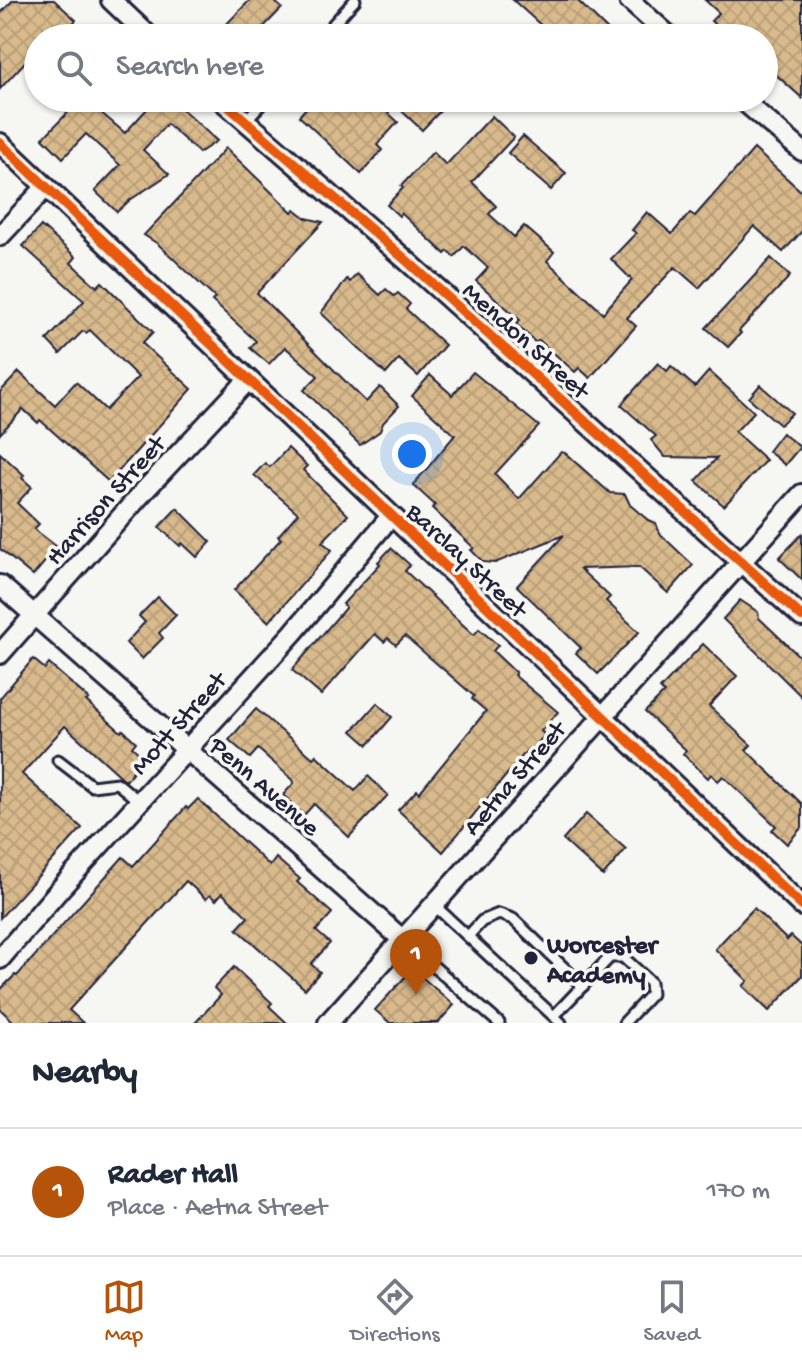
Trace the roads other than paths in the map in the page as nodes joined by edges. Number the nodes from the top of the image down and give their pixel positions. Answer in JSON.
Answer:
{"nodes":[{"id":1,"x":111,"y":0,"type":"edge"},
{"id":2,"x":355,"y":0,"type":"edge"},
{"id":3,"x":629,"y":0,"type":"edge"},
{"id":4,"x":136,"y":24,"type":"edge"},
{"id":5,"x":334,"y":24,"type":"edge"},
{"id":6,"x":656,"y":24,"type":"edge"},
{"id":7,"x":235,"y":112,"type":"edge"},
{"id":8,"x":254,"y":112,"type":"edge"},
{"id":9,"x":756,"y":112,"type":"edge"},
{"id":10,"x":245,"y":121,"type":"junction"},
{"id":11,"x":0,"y":143,"type":"edge"},
{"id":12,"x":802,"y":151,"type":"edge"},
{"id":13,"x":45,"y":188,"type":"junction"},
{"id":14,"x":0,"y":236,"type":"edge"},
{"id":15,"x":248,"y":380,"type":"junction"},
{"id":16,"x":802,"y":494,"type":"edge"},
{"id":17,"x":391,"y":516,"type":"junction"},
{"id":18,"x":741,"y":561,"type":"junction"},
{"id":19,"x":0,"y":585,"type":"edge"},
{"id":20,"x":35,"y":616,"type":"junction"},
{"id":21,"x":802,"y":617,"type":"edge"},
{"id":22,"x":0,"y":654,"type":"edge"},
{"id":23,"x":602,"y":715,"type":"junction"},
{"id":24,"x":187,"y":750,"type":"junction"},
{"id":25,"x":58,"y":760,"type":"dead end"},
{"id":26,"x":140,"y":802,"type":"junction"},
{"id":27,"x":434,"y":905,"type":"junction"},
{"id":28,"x":802,"y":906,"type":"edge"},
{"id":29,"x":468,"y":936,"type":"junction"},
{"id":30,"x":403,"y":940,"type":"junction"},
{"id":31,"x":0,"y":959,"type":"edge"},
{"id":32,"x":583,"y":986,"type":"junction"},
{"id":33,"x":557,"y":1020,"type":"edge"},
{"id":34,"x":328,"y":1023,"type":"edge"},
{"id":35,"x":499,"y":1023,"type":"edge"},
{"id":36,"x":624,"y":1023,"type":"edge"}],
"edges":[{"from":1,"to":4,"type":"street"},
{"from":2,"to":5,"type":"lane"},
{"from":3,"to":6,"type":"street"},
{"from":7,"to":10,"type":"street","name":"Mendon Street"},
{"from":8,"to":10,"type":"lane"},
{"from":9,"to":12,"type":"street"},
{"from":10,"to":18,"type":"street","name":"Mendon Street"},
{"from":11,"to":13,"type":"street","name":"Barclay Street"},
{"from":13,"to":14,"type":"street"},
{"from":13,"to":15,"type":"street","name":"Barclay Street"},
{"from":15,"to":17,"type":"street","name":"Barclay Street"},
{"from":15,"to":20,"type":"street","name":"Harrison Street"},
{"from":16,"to":18,"type":"street","name":"Aetna Street"},
{"from":17,"to":23,"type":"street","name":"Barclay Street"},
{"from":17,"to":24,"type":"street","name":"Mott Street"},
{"from":18,"to":21,"type":"street","name":"Mendon Street"},
{"from":18,"to":23,"type":"street","name":"Aetna Street"},
{"from":19,"to":20,"type":"street","name":"Penn Avenue"},
{"from":20,"to":22,"type":"street","name":"Harrison Street"},
{"from":20,"to":24,"type":"street","name":"Penn Avenue"},
{"from":23,"to":27,"type":"street","name":"Aetna Street"},
{"from":23,"to":28,"type":"street","name":"Barclay Street"},
{"from":24,"to":26,"type":"street","name":"Mott Street"},
{"from":24,"to":30,"type":"street","name":"Penn Avenue"},
{"from":25,"to":26,"type":"lane"},
{"from":26,"to":31,"type":"street","name":"Mott Street"},
{"from":27,"to":29,"type":"lane"},
{"from":27,"to":30,"type":"street","name":"Aetna Street"},
{"from":29,"to":32,"type":"lane"},
{"from":29,"to":33,"type":"lane"},
{"from":30,"to":34,"type":"street","name":"Aetna Street"},
{"from":30,"to":35,"type":"lane","name":"Penn Avenue"},
{"from":32,"to":33,"type":"lane"},
{"from":32,"to":36,"type":"lane"}]}
